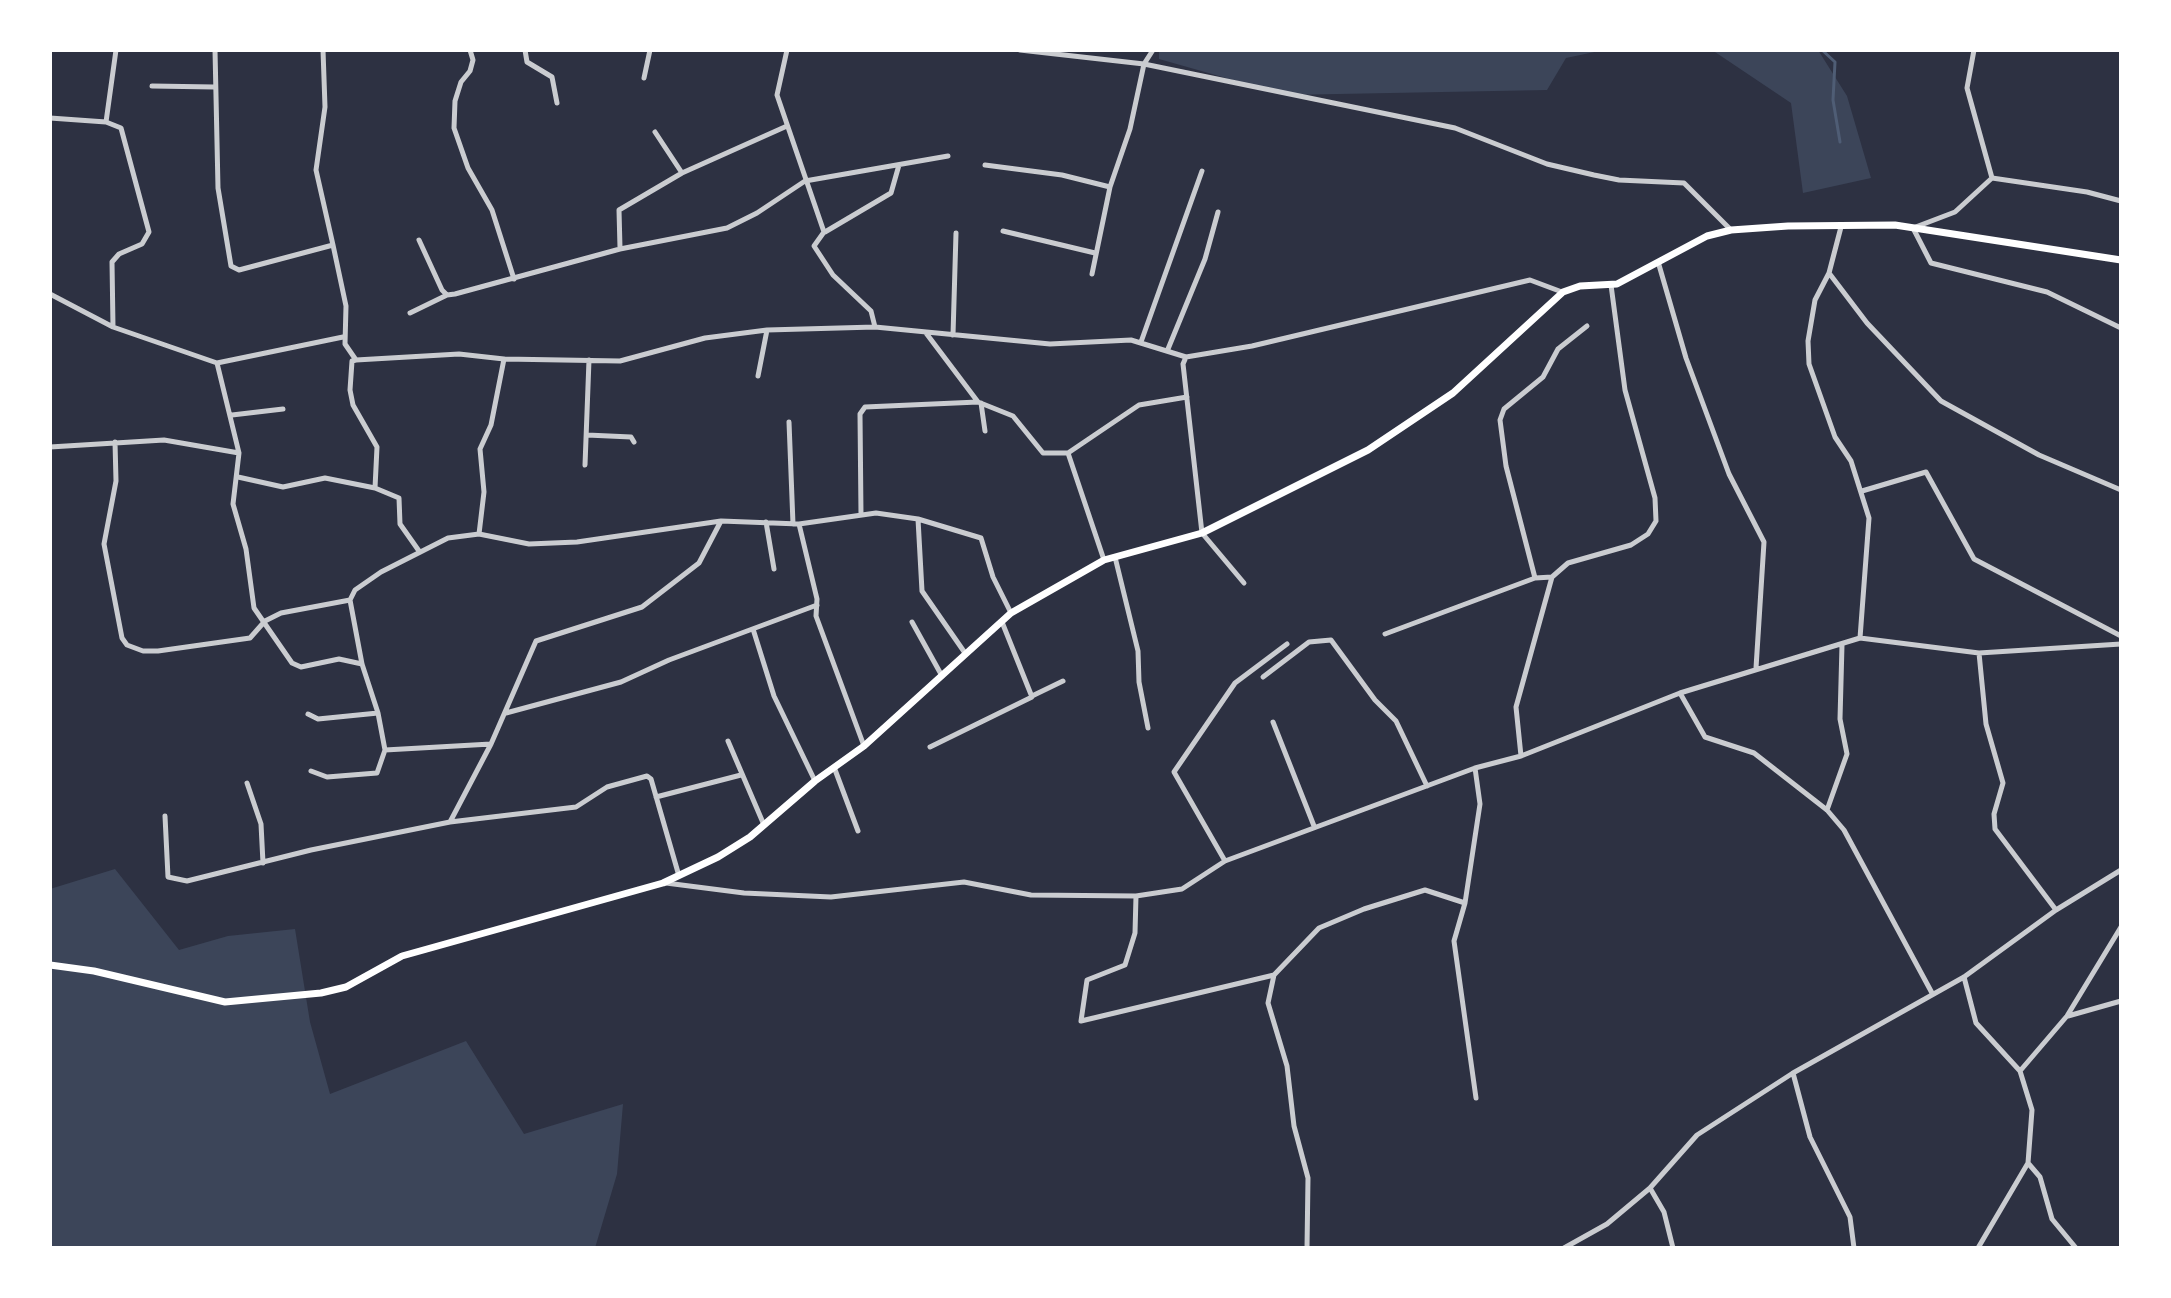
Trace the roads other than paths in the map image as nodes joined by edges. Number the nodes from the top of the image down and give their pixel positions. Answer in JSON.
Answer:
{"nodes":[{"id":1,"x":116,"y":50,"type":"edge"},
{"id":2,"x":215,"y":50,"type":"edge"},
{"id":3,"x":323,"y":50,"type":"edge"},
{"id":4,"x":470,"y":50,"type":"edge"},
{"id":5,"x":525,"y":50,"type":"edge"},
{"id":6,"x":650,"y":50,"type":"edge"},
{"id":7,"x":787,"y":50,"type":"edge"},
{"id":8,"x":1020,"y":50,"type":"edge"},
{"id":9,"x":1153,"y":50,"type":"edge"},
{"id":10,"x":1974,"y":50,"type":"edge"},
{"id":11,"x":1144,"y":64,"type":"junction"},
{"id":12,"x":644,"y":78,"type":"dead end"},
{"id":13,"x":152,"y":86,"type":"dead end"},
{"id":14,"x":214,"y":87,"type":"junction"},
{"id":15,"x":557,"y":103,"type":"dead end"},
{"id":16,"x":50,"y":118,"type":"edge"},
{"id":17,"x":106,"y":122,"type":"junction"},
{"id":18,"x":787,"y":126,"type":"junction"},
{"id":19,"x":655,"y":132,"type":"dead end"},
{"id":20,"x":948,"y":156,"type":"dead end"},
{"id":21,"x":899,"y":165,"type":"junction"},
{"id":22,"x":985,"y":165,"type":"dead end"},
{"id":23,"x":1202,"y":171,"type":"dead end"},
{"id":24,"x":682,"y":173,"type":"junction"},
{"id":25,"x":1992,"y":178,"type":"junction"},
{"id":26,"x":805,"y":181,"type":"junction"},
{"id":27,"x":1110,"y":187,"type":"junction"},
{"id":28,"x":2121,"y":201,"type":"edge"},
{"id":29,"x":1218,"y":212,"type":"dead end"},
{"id":30,"x":1841,"y":227,"type":"junction"},
{"id":31,"x":1913,"y":228,"type":"junction"},
{"id":32,"x":1731,"y":230,"type":"junction"},
{"id":33,"x":1003,"y":231,"type":"dead end"},
{"id":34,"x":824,"y":232,"type":"junction"},
{"id":35,"x":956,"y":233,"type":"dead end"},
{"id":36,"x":419,"y":240,"type":"dead end"},
{"id":37,"x":333,"y":245,"type":"junction"},
{"id":38,"x":620,"y":249,"type":"junction"},
{"id":39,"x":1095,"y":253,"type":"junction"},
{"id":40,"x":2121,"y":260,"type":"edge"},
{"id":41,"x":1659,"y":265,"type":"junction"},
{"id":42,"x":1829,"y":273,"type":"junction"},
{"id":43,"x":1092,"y":274,"type":"dead end"},
{"id":44,"x":514,"y":279,"type":"junction"},
{"id":45,"x":1611,"y":285,"type":"junction"},
{"id":46,"x":1563,"y":292,"type":"junction"},
{"id":47,"x":50,"y":294,"type":"edge"},
{"id":48,"x":447,"y":295,"type":"junction"},
{"id":49,"x":410,"y":313,"type":"dead end"},
{"id":50,"x":1587,"y":326,"type":"dead end"},
{"id":51,"x":113,"y":327,"type":"junction"},
{"id":52,"x":875,"y":327,"type":"junction"},
{"id":53,"x":2121,"y":328,"type":"edge"},
{"id":54,"x":767,"y":330,"type":"junction"},
{"id":55,"x":925,"y":332,"type":"junction"},
{"id":56,"x":953,"y":335,"type":"junction"},
{"id":57,"x":343,"y":337,"type":"junction"},
{"id":58,"x":1141,"y":342,"type":"junction"},
{"id":59,"x":1168,"y":349,"type":"junction"},
{"id":60,"x":1186,"y":357,"type":"junction"},
{"id":61,"x":504,"y":359,"type":"junction"},
{"id":62,"x":356,"y":360,"type":"junction"},
{"id":63,"x":589,"y":360,"type":"junction"},
{"id":64,"x":217,"y":363,"type":"junction"},
{"id":65,"x":758,"y":376,"type":"dead end"},
{"id":66,"x":1187,"y":397,"type":"junction"},
{"id":67,"x":980,"y":403,"type":"junction"},
{"id":68,"x":283,"y":409,"type":"dead end"},
{"id":69,"x":232,"y":415,"type":"junction"},
{"id":70,"x":789,"y":422,"type":"dead end"},
{"id":71,"x":985,"y":431,"type":"dead end"},
{"id":72,"x":587,"y":435,"type":"junction"},
{"id":73,"x":115,"y":442,"type":"junction"},
{"id":74,"x":634,"y":442,"type":"dead end"},
{"id":75,"x":50,"y":447,"type":"edge"},
{"id":76,"x":239,"y":453,"type":"junction"},
{"id":77,"x":1068,"y":453,"type":"junction"},
{"id":78,"x":585,"y":465,"type":"dead end"},
{"id":79,"x":238,"y":477,"type":"junction"},
{"id":80,"x":375,"y":488,"type":"junction"},
{"id":81,"x":2121,"y":490,"type":"edge"},
{"id":82,"x":1862,"y":491,"type":"junction"},
{"id":83,"x":861,"y":515,"type":"junction"},
{"id":84,"x":918,"y":519,"type":"junction"},
{"id":85,"x":721,"y":521,"type":"junction"},
{"id":86,"x":766,"y":522,"type":"junction"},
{"id":87,"x":796,"y":524,"type":"junction"},
{"id":88,"x":1202,"y":533,"type":"junction"},
{"id":89,"x":479,"y":534,"type":"junction"},
{"id":90,"x":419,"y":551,"type":"junction"},
{"id":91,"x":1115,"y":557,"type":"junction"},
{"id":92,"x":1104,"y":560,"type":"junction"},
{"id":93,"x":774,"y":569,"type":"dead end"},
{"id":94,"x":1552,"y":577,"type":"junction"},
{"id":95,"x":1535,"y":578,"type":"junction"},
{"id":96,"x":1244,"y":583,"type":"dead end"},
{"id":97,"x":350,"y":600,"type":"junction"},
{"id":98,"x":817,"y":605,"type":"junction"},
{"id":99,"x":1011,"y":613,"type":"junction"},
{"id":100,"x":265,"y":621,"type":"junction"},
{"id":101,"x":1002,"y":621,"type":"junction"},
{"id":102,"x":912,"y":622,"type":"dead end"},
{"id":103,"x":753,"y":629,"type":"junction"},
{"id":104,"x":1385,"y":634,"type":"dead end"},
{"id":105,"x":2121,"y":636,"type":"edge"},
{"id":106,"x":1860,"y":638,"type":"junction"},
{"id":107,"x":1287,"y":644,"type":"dead end"},
{"id":108,"x":2121,"y":644,"type":"edge"},
{"id":109,"x":1842,"y":645,"type":"junction"},
{"id":110,"x":965,"y":653,"type":"junction"},
{"id":111,"x":1979,"y":653,"type":"junction"},
{"id":112,"x":362,"y":664,"type":"junction"},
{"id":113,"x":1756,"y":668,"type":"junction"},
{"id":114,"x":942,"y":676,"type":"junction"},
{"id":115,"x":1263,"y":677,"type":"dead end"},
{"id":116,"x":1063,"y":681,"type":"dead end"},
{"id":117,"x":1680,"y":693,"type":"junction"},
{"id":118,"x":1032,"y":696,"type":"junction"},
{"id":119,"x":378,"y":713,"type":"junction"},
{"id":120,"x":505,"y":713,"type":"junction"},
{"id":121,"x":308,"y":714,"type":"dead end"},
{"id":122,"x":1273,"y":722,"type":"dead end"},
{"id":123,"x":1148,"y":728,"type":"dead end"},
{"id":124,"x":728,"y":741,"type":"dead end"},
{"id":125,"x":491,"y":744,"type":"junction"},
{"id":126,"x":864,"y":746,"type":"junction"},
{"id":127,"x":930,"y":747,"type":"dead end"},
{"id":128,"x":385,"y":750,"type":"junction"},
{"id":129,"x":1521,"y":756,"type":"junction"},
{"id":130,"x":834,"y":767,"type":"junction"},
{"id":131,"x":1475,"y":768,"type":"junction"},
{"id":132,"x":311,"y":771,"type":"dead end"},
{"id":133,"x":741,"y":775,"type":"junction"},
{"id":134,"x":815,"y":781,"type":"junction"},
{"id":135,"x":247,"y":783,"type":"dead end"},
{"id":136,"x":1427,"y":786,"type":"junction"},
{"id":137,"x":656,"y":797,"type":"junction"},
{"id":138,"x":1827,"y":810,"type":"junction"},
{"id":139,"x":165,"y":816,"type":"dead end"},
{"id":140,"x":450,"y":822,"type":"junction"},
{"id":141,"x":764,"y":825,"type":"junction"},
{"id":142,"x":1314,"y":826,"type":"junction"},
{"id":143,"x":858,"y":831,"type":"dead end"},
{"id":144,"x":1225,"y":861,"type":"junction"},
{"id":145,"x":263,"y":863,"type":"junction"},
{"id":146,"x":2121,"y":870,"type":"edge"},
{"id":147,"x":679,"y":876,"type":"junction"},
{"id":148,"x":663,"y":883,"type":"junction"},
{"id":149,"x":1136,"y":896,"type":"junction"},
{"id":150,"x":1465,"y":903,"type":"junction"},
{"id":151,"x":2056,"y":910,"type":"junction"},
{"id":152,"x":2121,"y":927,"type":"edge"},
{"id":153,"x":50,"y":965,"type":"edge"},
{"id":154,"x":1274,"y":975,"type":"junction"},
{"id":155,"x":1964,"y":977,"type":"junction"},
{"id":156,"x":1932,"y":993,"type":"junction"},
{"id":157,"x":2121,"y":1001,"type":"edge"},
{"id":158,"x":2067,"y":1016,"type":"junction"},
{"id":159,"x":2020,"y":1071,"type":"junction"},
{"id":160,"x":1793,"y":1073,"type":"junction"},
{"id":161,"x":1476,"y":1098,"type":"dead end"},
{"id":162,"x":2028,"y":1163,"type":"junction"},
{"id":163,"x":1650,"y":1188,"type":"junction"},
{"id":164,"x":1307,"y":1248,"type":"edge"},
{"id":165,"x":1564,"y":1248,"type":"edge"},
{"id":166,"x":1673,"y":1248,"type":"edge"},
{"id":167,"x":1854,"y":1248,"type":"edge"},
{"id":168,"x":1978,"y":1248,"type":"edge"},
{"id":169,"x":2076,"y":1248,"type":"edge"}],
"edges":[{"from":1,"to":17,"type":"street"},
{"from":2,"to":14,"type":"street"},
{"from":3,"to":37,"type":"street"},
{"from":4,"to":44,"type":"street"},
{"from":5,"to":15,"type":"street"},
{"from":6,"to":12,"type":"street"},
{"from":7,"to":18,"type":"street"},
{"from":8,"to":11,"type":"street"},
{"from":9,"to":11,"type":"street"},
{"from":10,"to":25,"type":"street"},
{"from":11,"to":27,"type":"street"},
{"from":11,"to":32,"type":"street"},
{"from":13,"to":14,"type":"street"},
{"from":14,"to":37,"type":"street"},
{"from":16,"to":17,"type":"street"},
{"from":17,"to":51,"type":"street"},
{"from":18,"to":24,"type":"street"},
{"from":18,"to":26,"type":"street"},
{"from":19,"to":24,"type":"street"},
{"from":20,"to":21,"type":"street"},
{"from":21,"to":26,"type":"street"},
{"from":21,"to":34,"type":"street"},
{"from":22,"to":27,"type":"street"},
{"from":23,"to":58,"type":"street"},
{"from":24,"to":38,"type":"street"},
{"from":25,"to":28,"type":"street"},
{"from":25,"to":31,"type":"street"},
{"from":26,"to":34,"type":"street"},
{"from":26,"to":38,"type":"street"},
{"from":27,"to":39,"type":"street"},
{"from":29,"to":59,"type":"street"},
{"from":30,"to":31,"type":"main road"},
{"from":30,"to":32,"type":"main road"},
{"from":30,"to":42,"type":"street"},
{"from":31,"to":40,"type":"main road"},
{"from":31,"to":53,"type":"street"},
{"from":32,"to":41,"type":"main road"},
{"from":33,"to":39,"type":"street"},
{"from":34,"to":52,"type":"street"},
{"from":35,"to":56,"type":"street"},
{"from":36,"to":48,"type":"street"},
{"from":37,"to":57,"type":"street"},
{"from":38,"to":44,"type":"street"},
{"from":39,"to":43,"type":"street"},
{"from":41,"to":45,"type":"main road"},
{"from":41,"to":113,"type":"street"},
{"from":42,"to":81,"type":"street"},
{"from":42,"to":82,"type":"street"},
{"from":44,"to":48,"type":"street"},
{"from":45,"to":46,"type":"main road"},
{"from":45,"to":94,"type":"street"},
{"from":46,"to":60,"type":"street"},
{"from":46,"to":88,"type":"main road"},
{"from":47,"to":51,"type":"street"},
{"from":48,"to":49,"type":"street"},
{"from":50,"to":95,"type":"street"},
{"from":51,"to":64,"type":"street"},
{"from":52,"to":54,"type":"street"},
{"from":52,"to":55,"type":"street"},
{"from":54,"to":63,"type":"street"},
{"from":54,"to":65,"type":"street"},
{"from":55,"to":56,"type":"street"},
{"from":55,"to":67,"type":"street"},
{"from":56,"to":58,"type":"street"},
{"from":57,"to":62,"type":"street"},
{"from":57,"to":64,"type":"street"},
{"from":58,"to":59,"type":"street"},
{"from":59,"to":60,"type":"street"},
{"from":60,"to":66,"type":"street"},
{"from":61,"to":62,"type":"street"},
{"from":61,"to":63,"type":"street"},
{"from":61,"to":89,"type":"street"},
{"from":62,"to":80,"type":"street"},
{"from":63,"to":72,"type":"street"},
{"from":64,"to":69,"type":"street"},
{"from":66,"to":77,"type":"street"},
{"from":66,"to":88,"type":"street"},
{"from":67,"to":71,"type":"street"},
{"from":67,"to":77,"type":"street"},
{"from":67,"to":83,"type":"street"},
{"from":68,"to":69,"type":"street"},
{"from":69,"to":76,"type":"street"},
{"from":70,"to":87,"type":"street"},
{"from":72,"to":74,"type":"street"},
{"from":72,"to":78,"type":"street"},
{"from":73,"to":75,"type":"street"},
{"from":73,"to":76,"type":"street"},
{"from":73,"to":100,"type":"street"},
{"from":76,"to":79,"type":"street"},
{"from":77,"to":92,"type":"street"},
{"from":79,"to":80,"type":"street"},
{"from":79,"to":100,"type":"street"},
{"from":80,"to":90,"type":"street"},
{"from":82,"to":105,"type":"street"},
{"from":82,"to":106,"type":"street"},
{"from":83,"to":84,"type":"street"},
{"from":83,"to":87,"type":"street"},
{"from":84,"to":99,"type":"street"},
{"from":84,"to":110,"type":"street"},
{"from":85,"to":86,"type":"street"},
{"from":85,"to":89,"type":"street"},
{"from":85,"to":120,"type":"street"},
{"from":86,"to":87,"type":"street"},
{"from":86,"to":93,"type":"street"},
{"from":87,"to":98,"type":"street"},
{"from":88,"to":91,"type":"main road"},
{"from":88,"to":96,"type":"street"},
{"from":89,"to":90,"type":"street"},
{"from":90,"to":97,"type":"street"},
{"from":91,"to":92,"type":"main road"},
{"from":91,"to":123,"type":"street"},
{"from":92,"to":99,"type":"main road"},
{"from":94,"to":95,"type":"street"},
{"from":94,"to":129,"type":"street"},
{"from":95,"to":104,"type":"street"},
{"from":97,"to":100,"type":"street"},
{"from":97,"to":112,"type":"street"},
{"from":98,"to":103,"type":"street"},
{"from":98,"to":126,"type":"street"},
{"from":99,"to":101,"type":"main road"},
{"from":100,"to":112,"type":"street"},
{"from":101,"to":110,"type":"main road"},
{"from":101,"to":118,"type":"street"},
{"from":102,"to":114,"type":"street"},
{"from":103,"to":120,"type":"street"},
{"from":103,"to":134,"type":"street"},
{"from":106,"to":109,"type":"street"},
{"from":106,"to":111,"type":"street"},
{"from":107,"to":144,"type":"street"},
{"from":108,"to":111,"type":"street"},
{"from":109,"to":113,"type":"street"},
{"from":109,"to":138,"type":"street"},
{"from":110,"to":114,"type":"main road"},
{"from":111,"to":151,"type":"street"},
{"from":112,"to":119,"type":"street"},
{"from":113,"to":117,"type":"street"},
{"from":114,"to":126,"type":"main road"},
{"from":115,"to":136,"type":"street"},
{"from":116,"to":118,"type":"street"},
{"from":117,"to":129,"type":"street"},
{"from":117,"to":138,"type":"street"},
{"from":118,"to":127,"type":"street"},
{"from":119,"to":121,"type":"street"},
{"from":119,"to":128,"type":"street"},
{"from":120,"to":125,"type":"street"},
{"from":122,"to":142,"type":"street"},
{"from":124,"to":133,"type":"street"},
{"from":125,"to":128,"type":"street"},
{"from":125,"to":140,"type":"street"},
{"from":126,"to":130,"type":"main road"},
{"from":128,"to":132,"type":"street"},
{"from":129,"to":131,"type":"street"},
{"from":130,"to":134,"type":"main road"},
{"from":130,"to":143,"type":"street"},
{"from":131,"to":136,"type":"street"},
{"from":131,"to":150,"type":"street"},
{"from":133,"to":137,"type":"street"},
{"from":133,"to":141,"type":"street"},
{"from":134,"to":141,"type":"main road"},
{"from":135,"to":145,"type":"street"},
{"from":136,"to":142,"type":"street"},
{"from":137,"to":140,"type":"street"},
{"from":137,"to":147,"type":"street"},
{"from":138,"to":156,"type":"street"},
{"from":139,"to":145,"type":"street"},
{"from":140,"to":145,"type":"street"},
{"from":141,"to":147,"type":"main road"},
{"from":142,"to":144,"type":"street"},
{"from":144,"to":149,"type":"street"},
{"from":146,"to":151,"type":"street"},
{"from":147,"to":148,"type":"main road"},
{"from":148,"to":149,"type":"street"},
{"from":148,"to":153,"type":"main road"},
{"from":149,"to":154,"type":"street"},
{"from":150,"to":154,"type":"street"},
{"from":150,"to":161,"type":"street"},
{"from":151,"to":155,"type":"street"},
{"from":152,"to":158,"type":"street"},
{"from":154,"to":164,"type":"street"},
{"from":155,"to":156,"type":"street"},
{"from":155,"to":159,"type":"street"},
{"from":156,"to":160,"type":"street"},
{"from":157,"to":158,"type":"street"},
{"from":158,"to":159,"type":"street"},
{"from":159,"to":162,"type":"street"},
{"from":160,"to":163,"type":"street"},
{"from":160,"to":167,"type":"street"},
{"from":162,"to":168,"type":"street"},
{"from":162,"to":169,"type":"street"},
{"from":163,"to":165,"type":"street"},
{"from":163,"to":166,"type":"street"}]}
